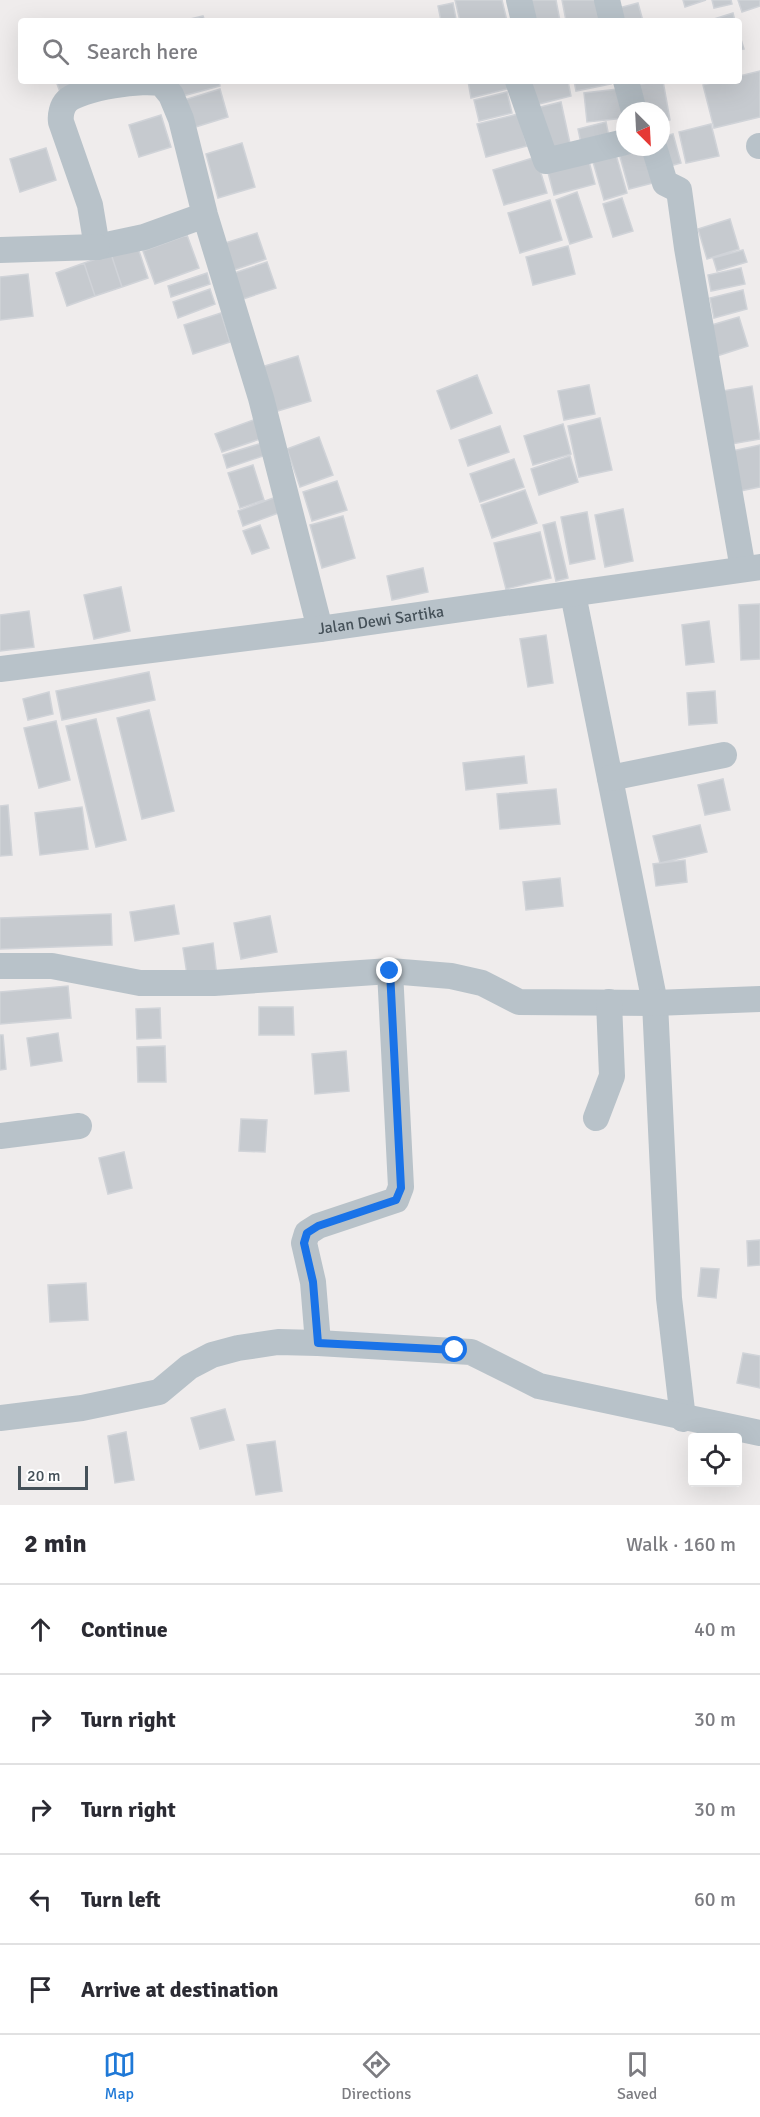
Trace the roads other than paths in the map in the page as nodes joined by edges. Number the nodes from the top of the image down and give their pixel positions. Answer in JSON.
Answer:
{"nodes":[{"id":1,"x":519,"y":0,"type":"edge"},
{"id":2,"x":607,"y":0,"type":"edge"},
{"id":3,"x":523,"y":18,"type":"edge"},
{"id":4,"x":611,"y":18,"type":"edge"},
{"id":5,"x":134,"y":84,"type":"edge"},
{"id":6,"x":160,"y":84,"type":"edge"},
{"id":7,"x":519,"y":84,"type":"edge"},
{"id":8,"x":627,"y":84,"type":"edge"},
{"id":9,"x":632,"y":102,"type":"edge"},
{"id":10,"x":616,"y":144,"type":"edge"},
{"id":11,"x":657,"y":156,"type":"edge"},
{"id":12,"x":205,"y":215,"type":"junction"},
{"id":13,"x":97,"y":247,"type":"junction"},
{"id":14,"x":0,"y":250,"type":"edge"},
{"id":15,"x":752,"y":568,"type":"edge"},
{"id":16,"x":573,"y":594,"type":"junction"},
{"id":17,"x":320,"y":629,"type":"junction"},
{"id":18,"x":0,"y":669,"type":"edge"},
{"id":19,"x":724,"y":755,"type":"dead end"},
{"id":20,"x":610,"y":778,"type":"junction"},
{"id":21,"x":0,"y":966,"type":"edge"},
{"id":22,"x":390,"y":971,"type":"junction"},
{"id":23,"x":760,"y":999,"type":"edge"},
{"id":24,"x":609,"y":1002,"type":"junction"},
{"id":25,"x":655,"y":1003,"type":"junction"},
{"id":26,"x":596,"y":1118,"type":"dead end"},
{"id":27,"x":79,"y":1126,"type":"dead end"},
{"id":28,"x":0,"y":1136,"type":"edge"},
{"id":29,"x":318,"y":1343,"type":"junction"},
{"id":30,"x":0,"y":1418,"type":"edge"},
{"id":31,"x":683,"y":1419,"type":"junction"},
{"id":32,"x":760,"y":1433,"type":"edge"}],
"edges":[{"from":1,"to":3,"type":"street"},
{"from":2,"to":4,"type":"street"},
{"from":5,"to":13,"type":"street"},
{"from":6,"to":12,"type":"street"},
{"from":7,"to":10,"type":"street"},
{"from":8,"to":9,"type":"street"},
{"from":11,"to":15,"type":"street"},
{"from":12,"to":13,"type":"street"},
{"from":12,"to":17,"type":"street"},
{"from":13,"to":14,"type":"street"},
{"from":15,"to":16,"type":"street","name":"Jalan Dewi Sartika"},
{"from":16,"to":17,"type":"street","name":"Jalan Dewi Sartika"},
{"from":16,"to":20,"type":"street"},
{"from":17,"to":18,"type":"street","name":"Jalan Dewi Sartika"},
{"from":19,"to":20,"type":"street"},
{"from":20,"to":25,"type":"street"},
{"from":21,"to":22,"type":"street"},
{"from":22,"to":24,"type":"street"},
{"from":22,"to":29,"type":"street"},
{"from":23,"to":25,"type":"street"},
{"from":24,"to":25,"type":"street"},
{"from":24,"to":26,"type":"street"},
{"from":25,"to":31,"type":"street"},
{"from":27,"to":28,"type":"street"},
{"from":29,"to":30,"type":"street"},
{"from":29,"to":31,"type":"street"},
{"from":31,"to":32,"type":"street"}]}
